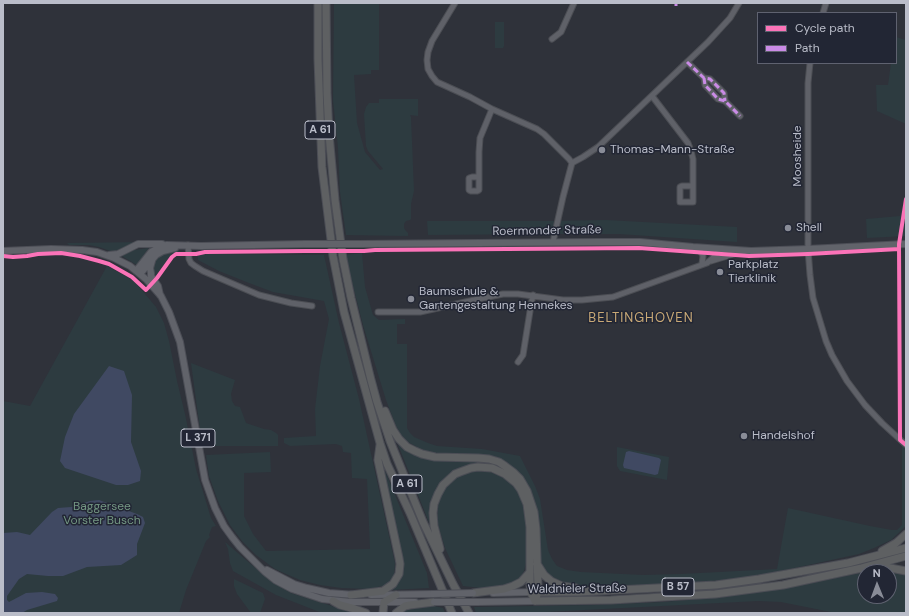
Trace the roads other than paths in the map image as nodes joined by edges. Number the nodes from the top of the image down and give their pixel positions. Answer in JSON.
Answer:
{"nodes":[{"id":1,"x":318,"y":3,"type":"edge"},
{"id":2,"x":326,"y":3,"type":"edge"},
{"id":3,"x":455,"y":3,"type":"edge"},
{"id":4,"x":574,"y":3,"type":"edge"},
{"id":5,"x":739,"y":3,"type":"edge"},
{"id":6,"x":552,"y":39,"type":"dead end"},
{"id":7,"x":687,"y":62,"type":"junction"},
{"id":8,"x":810,"y":64,"type":"edge"},
{"id":9,"x":704,"y":78,"type":"junction"},
{"id":10,"x":652,"y":96,"type":"junction"},
{"id":11,"x":725,"y":101,"type":"junction"},
{"id":12,"x":492,"y":109,"type":"junction"},
{"id":13,"x":740,"y":116,"type":"dead end"},
{"id":14,"x":572,"y":163,"type":"junction"},
{"id":15,"x":479,"y":177,"type":"dead end"},
{"id":16,"x":692,"y":186,"type":"dead end"},
{"id":17,"x":553,"y":242,"type":"junction"},
{"id":18,"x":906,"y":244,"type":"edge"},
{"id":19,"x":167,"y":245,"type":"junction"},
{"id":20,"x":188,"y":245,"type":"junction"},
{"id":21,"x":693,"y":247,"type":"junction"},
{"id":22,"x":718,"y":249,"type":"junction"},
{"id":23,"x":808,"y":249,"type":"junction"},
{"id":24,"x":3,"y":251,"type":"edge"},
{"id":25,"x":751,"y":251,"type":"junction"},
{"id":26,"x":106,"y":255,"type":"junction"},
{"id":27,"x":152,"y":259,"type":"junction"},
{"id":28,"x":704,"y":264,"type":"junction"},
{"id":29,"x":138,"y":273,"type":"junction"},
{"id":30,"x":533,"y":295,"type":"junction"},
{"id":31,"x":161,"y":296,"type":"junction"},
{"id":32,"x":312,"y":306,"type":"dead end"},
{"id":33,"x":378,"y":312,"type":"dead end"},
{"id":34,"x":518,"y":362,"type":"dead end"},
{"id":35,"x":371,"y":380,"type":"junction"},
{"id":36,"x":380,"y":443,"type":"junction"},
{"id":37,"x":906,"y":445,"type":"edge"},
{"id":38,"x":906,"y":534,"type":"edge"},
{"id":39,"x":906,"y":548,"type":"edge"},
{"id":40,"x":906,"y":556,"type":"edge"},
{"id":41,"x":858,"y":560,"type":"junction"},
{"id":42,"x":536,"y":562,"type":"junction"},
{"id":43,"x":256,"y":563,"type":"junction"},
{"id":44,"x":877,"y":564,"type":"edge"},
{"id":45,"x":857,"y":569,"type":"edge"},
{"id":46,"x":530,"y":572,"type":"junction"},
{"id":47,"x":436,"y":575,"type":"junction"},
{"id":48,"x":453,"y":584,"type":"junction"},
{"id":49,"x":598,"y":591,"type":"junction"},
{"id":50,"x":534,"y":592,"type":"junction"},
{"id":51,"x":473,"y":593,"type":"junction"},
{"id":52,"x":351,"y":595,"type":"junction"},
{"id":53,"x":396,"y":595,"type":"junction"},
{"id":54,"x":333,"y":601,"type":"junction"},
{"id":55,"x":535,"y":601,"type":"junction"},
{"id":56,"x":384,"y":602,"type":"junction"},
{"id":57,"x":431,"y":602,"type":"junction"},
{"id":58,"x":366,"y":613,"type":"edge"},
{"id":59,"x":383,"y":613,"type":"edge"},
{"id":60,"x":396,"y":613,"type":"edge"},
{"id":61,"x":452,"y":613,"type":"edge"},
{"id":62,"x":457,"y":613,"type":"edge"},
{"id":63,"x":469,"y":613,"type":"edge"}],
"edges":[{"from":1,"to":36,"type":"highway","number":"A 61"},
{"from":2,"to":35,"type":"highway","number":"A 61"},
{"from":3,"to":12,"type":"street"},
{"from":4,"to":6,"type":"street"},
{"from":5,"to":7,"type":"street"},
{"from":7,"to":9,"type":"street"},
{"from":7,"to":10,"type":"street"},
{"from":8,"to":23,"type":"street","name":"Moosheide"},
{"from":9,"to":11,"type":"street"},
{"from":9,"to":11,"type":"street"},
{"from":10,"to":14,"type":"street"},
{"from":10,"to":16,"type":"street"},
{"from":11,"to":13,"type":"street"},
{"from":12,"to":14,"type":"street"},
{"from":12,"to":15,"type":"street"},
{"from":14,"to":17,"type":"street"},
{"from":17,"to":20,"type":"main road","name":"Roermonder Straße","bridge":true},
{"from":17,"to":21,"type":"main road","name":"Roermonder Straße"},
{"from":18,"to":23,"type":"main road","name":"Roermonder Straße"},
{"from":19,"to":20,"type":"main road","name":"Roermonder Straße"},
{"from":19,"to":26,"type":"main road"},
{"from":19,"to":29,"type":"main road","name":"Roermonder Straße"},
{"from":20,"to":27,"type":"main road","name":"Roermonder Straße"},
{"from":20,"to":32,"type":"street"},
{"from":21,"to":22,"type":"main road","name":"Roermonder Straße"},
{"from":21,"to":28,"type":"street"},
{"from":22,"to":25,"type":"main road","name":"Roermonder Straße"},
{"from":22,"to":28,"type":"street"},
{"from":23,"to":25,"type":"main road","name":"Roermonder Straße"},
{"from":23,"to":37,"type":"street","name":"Moosheide"},
{"from":24,"to":26,"type":"main road","number":"L 371"},
{"from":25,"to":28,"type":"street"},
{"from":26,"to":29,"type":"main road","name":"Waldnieler Straße","number":"L 371"},
{"from":27,"to":29,"type":"main road","name":"Roermonder Straße"},
{"from":27,"to":31,"type":"main road"},
{"from":28,"to":30,"type":"street"},
{"from":29,"to":31,"type":"main road","name":"Waldnieler Straße","number":"L 371"},
{"from":30,"to":33,"type":"street"},
{"from":30,"to":34,"type":"street"},
{"from":31,"to":43,"type":"main road","name":"Waldnieler Straße","number":"L 371"},
{"from":35,"to":42,"type":"highway"},
{"from":35,"to":48,"type":"highway","number":"A 61"},
{"from":36,"to":47,"type":"highway","number":"A 61"},
{"from":36,"to":52,"type":"highway"},
{"from":38,"to":41,"type":"highway"},
{"from":39,"to":41,"type":"highway","name":"Waldnieler Straße","number":"B 57"},
{"from":40,"to":44,"type":"highway","name":"Waldnieler Straße","number":"B 57"},
{"from":41,"to":49,"type":"highway","name":"Waldnieler Straße","number":"B 57"},
{"from":42,"to":49,"type":"highway"},
{"from":42,"to":50,"type":"highway"},
{"from":43,"to":52,"type":"main road","name":"Waldnieler Straße","number":"L 371"},
{"from":43,"to":54,"type":"main road","name":"Waldnieler Straße","number":"L 371"},
{"from":45,"to":55,"type":"highway","name":"Waldnieler Straße","number":"B 57"},
{"from":46,"to":48,"type":"highway"},
{"from":46,"to":50,"type":"highway"},
{"from":46,"to":51,"type":"highway"},
{"from":47,"to":61,"type":"highway"},
{"from":47,"to":62,"type":"highway","number":"A 61"},
{"from":48,"to":63,"type":"highway","number":"A 61"},
{"from":49,"to":50,"type":"highway","name":"Waldnieler Straße","number":"B 57"},
{"from":50,"to":51,"type":"main road","name":"Waldnieler Straße"},
{"from":50,"to":55,"type":"highway"},
{"from":51,"to":53,"type":"main road","name":"Waldnieler Straße","number":"L 371","bridge":true},
{"from":52,"to":53,"type":"main road","name":"Waldnieler Straße","number":"L 371"},
{"from":53,"to":56,"type":"highway"},
{"from":54,"to":56,"type":"main road","name":"Waldnieler Straße","number":"L 371"},
{"from":54,"to":58,"type":"highway"},
{"from":55,"to":57,"type":"main road","name":"Waldnieler Straße","number":"L 371","bridge":true},
{"from":56,"to":57,"type":"main road","name":"Waldnieler Straße","number":"L 371"},
{"from":56,"to":59,"type":"highway"},
{"from":57,"to":60,"type":"highway"}]}
